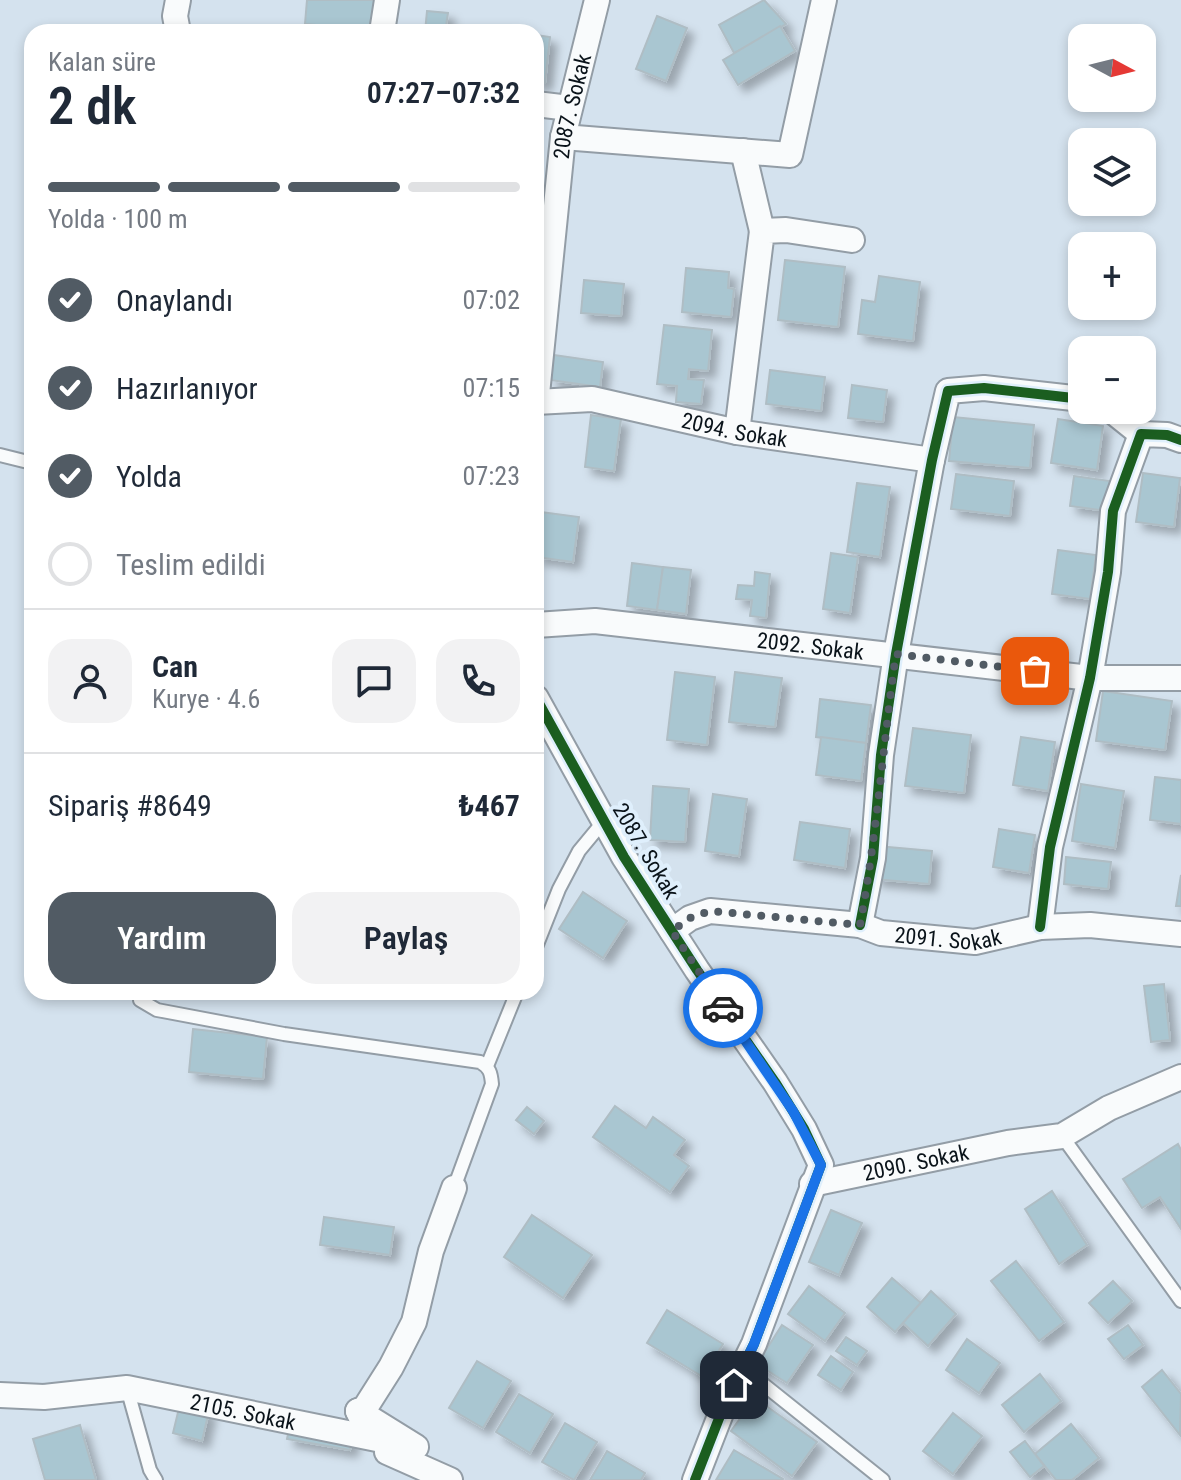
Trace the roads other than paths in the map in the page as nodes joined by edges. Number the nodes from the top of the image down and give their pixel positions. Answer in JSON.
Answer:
{"nodes":[{"id":1,"x":178,"y":0,"type":"edge"},
{"id":2,"x":387,"y":0,"type":"edge"},
{"id":3,"x":597,"y":0,"type":"edge"},
{"id":4,"x":824,"y":0,"type":"edge"},
{"id":5,"x":176,"y":24,"type":"edge"},
{"id":6,"x":383,"y":24,"type":"edge"},
{"id":7,"x":544,"y":105,"type":"edge"},
{"id":8,"x":569,"y":108,"type":"junction"},
{"id":9,"x":563,"y":137,"type":"junction"},
{"id":10,"x":743,"y":151,"type":"junction"},
{"id":11,"x":762,"y":231,"type":"junction"},
{"id":12,"x":852,"y":240,"type":"dead end"},
{"id":13,"x":544,"y":307,"type":"edge"},
{"id":14,"x":1068,"y":397,"type":"edge"},
{"id":15,"x":544,"y":402,"type":"edge"},
{"id":16,"x":1128,"y":424,"type":"edge"},
{"id":17,"x":737,"y":432,"type":"junction"},
{"id":18,"x":1141,"y":434,"type":"junction"},
{"id":19,"x":1181,"y":440,"type":"edge"},
{"id":20,"x":0,"y":455,"type":"edge"},
{"id":21,"x":932,"y":460,"type":"junction"},
{"id":22,"x":24,"y":461,"type":"edge"},
{"id":23,"x":544,"y":624,"type":"edge"},
{"id":24,"x":896,"y":654,"type":"junction"},
{"id":25,"x":1090,"y":678,"type":"junction"},
{"id":26,"x":1181,"y":678,"type":"edge"},
{"id":27,"x":544,"y":713,"type":"edge"},
{"id":28,"x":603,"y":822,"type":"junction"},
{"id":29,"x":860,"y":925,"type":"junction"},
{"id":30,"x":544,"y":927,"type":"edge"},
{"id":31,"x":1040,"y":927,"type":"junction"},
{"id":32,"x":672,"y":931,"type":"junction"},
{"id":33,"x":1181,"y":934,"type":"edge"},
{"id":34,"x":140,"y":1000,"type":"edge"},
{"id":35,"x":514,"y":1000,"type":"edge"},
{"id":36,"x":487,"y":1066,"type":"junction"},
{"id":37,"x":1181,"y":1077,"type":"edge"},
{"id":38,"x":1062,"y":1136,"type":"junction"},
{"id":39,"x":812,"y":1184,"type":"junction"},
{"id":40,"x":454,"y":1188,"type":"joint"},
{"id":41,"x":1181,"y":1301,"type":"edge"},
{"id":42,"x":743,"y":1368,"type":"junction"},
{"id":43,"x":127,"y":1388,"type":"junction"},
{"id":44,"x":0,"y":1395,"type":"edge"},
{"id":45,"x":358,"y":1411,"type":"junction"},
{"id":46,"x":156,"y":1480,"type":"edge"},
{"id":47,"x":450,"y":1480,"type":"edge"},
{"id":48,"x":695,"y":1480,"type":"edge"},
{"id":49,"x":883,"y":1480,"type":"edge"}],
"edges":[{"from":1,"to":5,"type":"street"},
{"from":2,"to":6,"type":"street"},
{"from":3,"to":8,"type":"street","name":"2087. Sokak"},
{"from":4,"to":10,"type":"street"},
{"from":7,"to":8,"type":"street"},
{"from":8,"to":9,"type":"street","name":"2087. Sokak"},
{"from":9,"to":10,"type":"street"},
{"from":9,"to":13,"type":"street","name":"2087. Sokak"},
{"from":10,"to":11,"type":"street"},
{"from":11,"to":12,"type":"street"},
{"from":11,"to":17,"type":"street"},
{"from":14,"to":21,"type":"street"},
{"from":15,"to":17,"type":"street","name":"2094. Sokak"},
{"from":16,"to":18,"type":"street"},
{"from":17,"to":21,"type":"street","name":"2094. Sokak"},
{"from":18,"to":19,"type":"street"},
{"from":18,"to":25,"type":"street"},
{"from":20,"to":22,"type":"lane"},
{"from":21,"to":24,"type":"street"},
{"from":23,"to":24,"type":"street","name":"2092. Sokak"},
{"from":24,"to":25,"type":"street","name":"2092. Sokak"},
{"from":24,"to":29,"type":"street"},
{"from":25,"to":26,"type":"street","name":"2092. Sokak"},
{"from":25,"to":31,"type":"street"},
{"from":27,"to":28,"type":"street","name":"2087. Sokak"},
{"from":28,"to":30,"type":"lane"},
{"from":28,"to":32,"type":"street","name":"2087. Sokak"},
{"from":29,"to":31,"type":"street","name":"2091. Sokak"},
{"from":29,"to":32,"type":"street","name":"2091. Sokak"},
{"from":31,"to":33,"type":"street","name":"2091. Sokak"},
{"from":32,"to":39,"type":"street","name":"2087. Sokak"},
{"from":34,"to":36,"type":"lane"},
{"from":35,"to":36,"type":"lane"},
{"from":36,"to":40,"type":"lane"},
{"from":37,"to":38,"type":"street","name":"2090. Sokak"},
{"from":38,"to":39,"type":"street","name":"2090. Sokak"},
{"from":38,"to":41,"type":"lane"},
{"from":39,"to":42,"type":"street"},
{"from":40,"to":45,"type":"street"},
{"from":42,"to":48,"type":"street"},
{"from":42,"to":49,"type":"lane"},
{"from":43,"to":44,"type":"street","name":"2105. Sokak"},
{"from":43,"to":45,"type":"street","name":"2105. Sokak"},
{"from":43,"to":46,"type":"lane"},
{"from":45,"to":47,"type":"street"}]}
